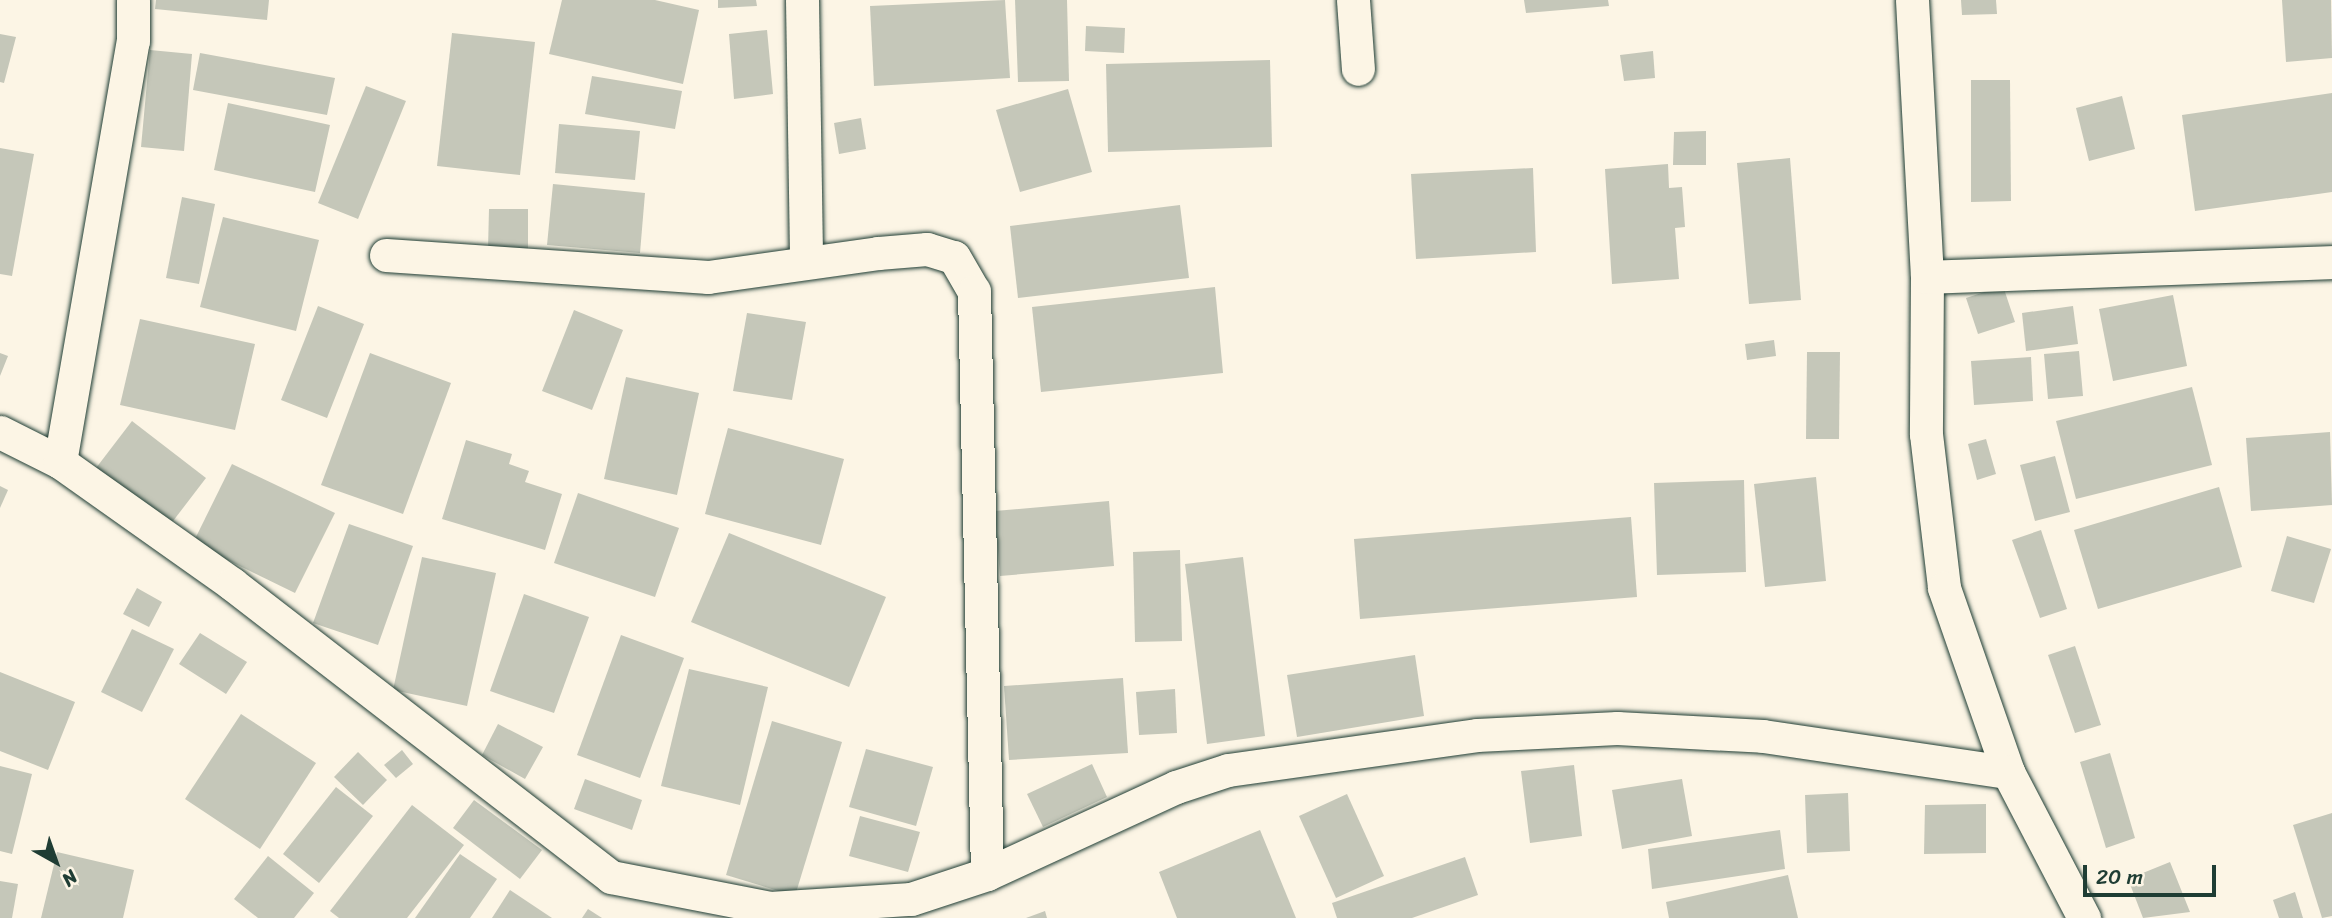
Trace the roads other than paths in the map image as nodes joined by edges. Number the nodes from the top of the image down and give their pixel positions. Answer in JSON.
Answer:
{"nodes":[{"id":1,"x":133,"y":0,"type":"edge"},
{"id":2,"x":802,"y":0,"type":"edge"},
{"id":3,"x":1353,"y":0,"type":"edge"},
{"id":4,"x":1912,"y":0,"type":"edge"},
{"id":5,"x":1358,"y":69,"type":"dead end"},
{"id":6,"x":386,"y":255,"type":"dead end"},
{"id":7,"x":806,"y":262,"type":"junction"},
{"id":8,"x":2332,"y":262,"type":"edge"},
{"id":9,"x":1927,"y":277,"type":"junction"},
{"id":10,"x":0,"y":432,"type":"edge"},
{"id":11,"x":60,"y":462,"type":"junction"},
{"id":12,"x":2008,"y":772,"type":"junction"},
{"id":13,"x":987,"y":874,"type":"junction"},
{"id":14,"x":2084,"y":918,"type":"edge"}],
"edges":[{"from":1,"to":11,"type":"street"},
{"from":2,"to":7,"type":"street"},
{"from":3,"to":5,"type":"street"},
{"from":4,"to":9,"type":"street"},
{"from":6,"to":7,"type":"street"},
{"from":7,"to":13,"type":"street"},
{"from":8,"to":9,"type":"street"},
{"from":9,"to":12,"type":"street"},
{"from":10,"to":11,"type":"street"},
{"from":11,"to":13,"type":"street"},
{"from":12,"to":13,"type":"street"},
{"from":12,"to":14,"type":"street"}]}
